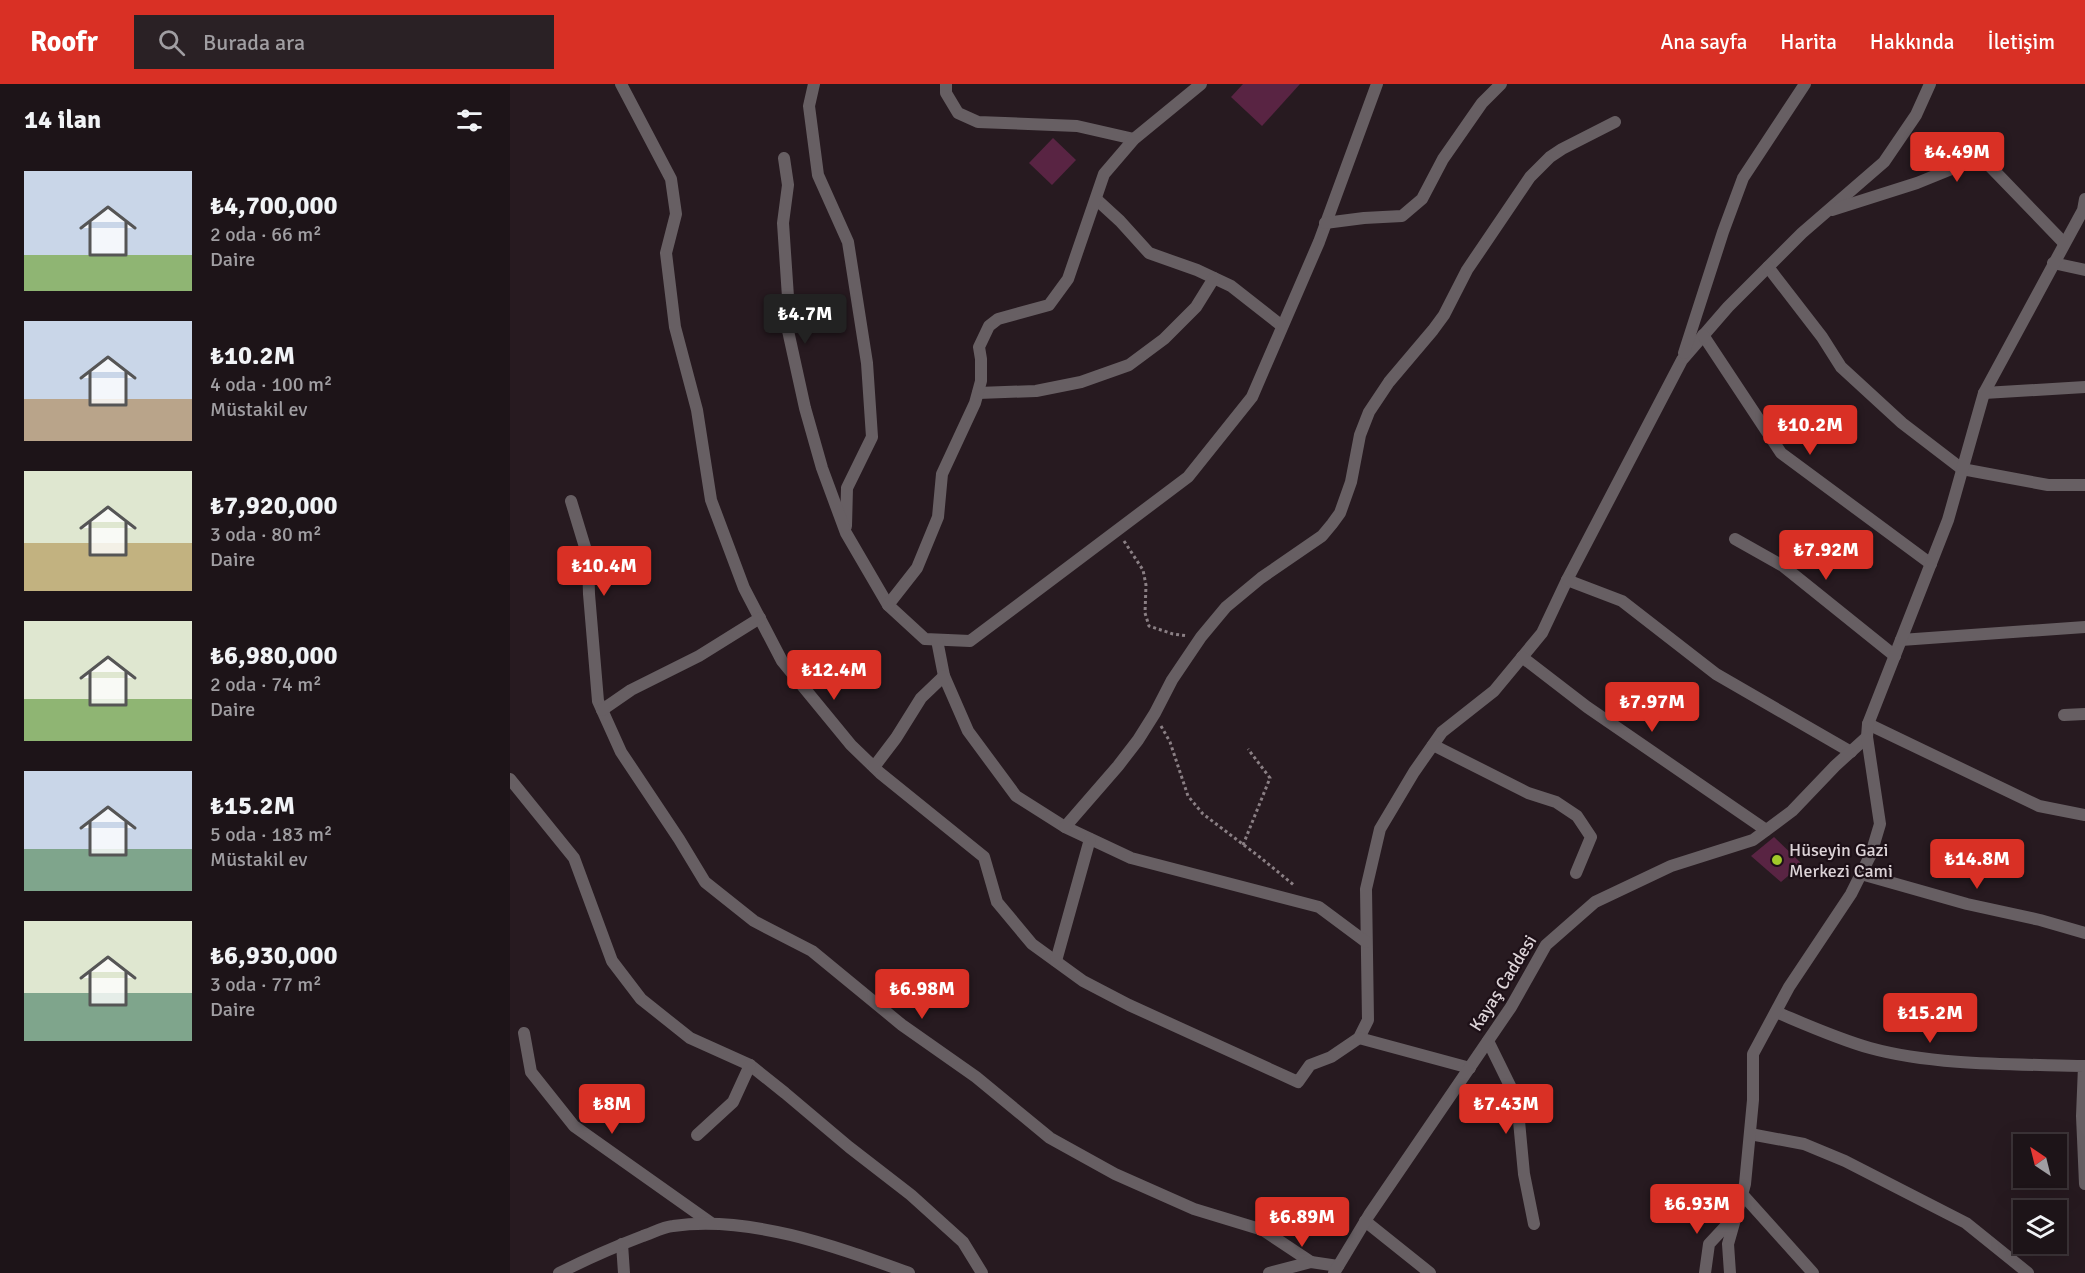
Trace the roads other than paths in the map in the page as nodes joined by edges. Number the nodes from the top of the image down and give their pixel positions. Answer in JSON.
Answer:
{"nodes":[{"id":1,"x":621,"y":84,"type":"edge"},
{"id":2,"x":814,"y":84,"type":"edge"},
{"id":3,"x":946,"y":84,"type":"edge"},
{"id":4,"x":1201,"y":84,"type":"edge"},
{"id":5,"x":1377,"y":84,"type":"edge"},
{"id":6,"x":1501,"y":84,"type":"edge"},
{"id":7,"x":1805,"y":84,"type":"edge"},
{"id":8,"x":1930,"y":84,"type":"edge"},
{"id":9,"x":1615,"y":122,"type":"dead end"},
{"id":10,"x":1134,"y":139,"type":"junction"},
{"id":11,"x":784,"y":158,"type":"dead end"},
{"id":12,"x":1096,"y":199,"type":"junction"},
{"id":13,"x":2085,"y":199,"type":"edge"},
{"id":14,"x":1828,"y":211,"type":"junction"},
{"id":15,"x":1325,"y":224,"type":"junction"},
{"id":16,"x":2064,"y":243,"type":"junction"},
{"id":17,"x":2053,"y":263,"type":"junction"},
{"id":18,"x":1768,"y":267,"type":"junction"},
{"id":19,"x":2085,"y":270,"type":"edge"},
{"id":20,"x":1214,"y":278,"type":"junction"},
{"id":21,"x":1282,"y":326,"type":"junction"},
{"id":22,"x":1703,"y":335,"type":"junction"},
{"id":23,"x":1682,"y":360,"type":"junction"},
{"id":24,"x":2085,"y":387,"type":"edge"},
{"id":25,"x":978,"y":393,"type":"junction"},
{"id":26,"x":1984,"y":393,"type":"junction"},
{"id":27,"x":1962,"y":469,"type":"junction"},
{"id":28,"x":2085,"y":485,"type":"edge"},
{"id":29,"x":571,"y":501,"type":"dead end"},
{"id":30,"x":846,"y":533,"type":"junction"},
{"id":31,"x":1735,"y":539,"type":"dead end"},
{"id":32,"x":1930,"y":564,"type":"junction"},
{"id":33,"x":1567,"y":580,"type":"junction"},
{"id":34,"x":888,"y":605,"type":"junction"},
{"id":35,"x":760,"y":618,"type":"junction"},
{"id":36,"x":2085,"y":627,"type":"edge"},
{"id":37,"x":937,"y":640,"type":"junction"},
{"id":38,"x":1901,"y":640,"type":"junction"},
{"id":39,"x":1894,"y":656,"type":"junction"},
{"id":40,"x":1522,"y":657,"type":"junction"},
{"id":41,"x":944,"y":676,"type":"junction"},
{"id":42,"x":602,"y":710,"type":"junction"},
{"id":43,"x":2085,"y":714,"type":"edge"},
{"id":44,"x":2064,"y":715,"type":"dead end"},
{"id":45,"x":1868,"y":724,"type":"junction"},
{"id":46,"x":1867,"y":737,"type":"junction"},
{"id":47,"x":1433,"y":745,"type":"junction"},
{"id":48,"x":1851,"y":752,"type":"junction"},
{"id":49,"x":874,"y":767,"type":"junction"},
{"id":50,"x":510,"y":779,"type":"edge"},
{"id":51,"x":2085,"y":815,"type":"edge"},
{"id":52,"x":1065,"y":827,"type":"junction"},
{"id":53,"x":1766,"y":830,"type":"junction"},
{"id":54,"x":1090,"y":839,"type":"junction"},
{"id":55,"x":1576,"y":873,"type":"dead end"},
{"id":56,"x":1861,"y":874,"type":"junction"},
{"id":57,"x":2085,"y":933,"type":"edge"},
{"id":58,"x":1366,"y":942,"type":"junction"},
{"id":59,"x":1056,"y":961,"type":"junction"},
{"id":60,"x":1776,"y":1012,"type":"junction"},
{"id":61,"x":524,"y":1033,"type":"dead end"},
{"id":62,"x":1359,"y":1038,"type":"junction"},
{"id":63,"x":1488,"y":1041,"type":"junction"},
{"id":64,"x":750,"y":1065,"type":"junction"},
{"id":65,"x":1470,"y":1068,"type":"junction"},
{"id":66,"x":2084,"y":1116,"type":"edge"},
{"id":67,"x":1750,"y":1134,"type":"junction"},
{"id":68,"x":697,"y":1135,"type":"dead end"},
{"id":69,"x":2085,"y":1184,"type":"edge"},
{"id":70,"x":1742,"y":1194,"type":"junction"},
{"id":71,"x":1736,"y":1215,"type":"junction"},
{"id":72,"x":1365,"y":1221,"type":"junction"},
{"id":73,"x":711,"y":1223,"type":"junction"},
{"id":74,"x":1534,"y":1224,"type":"dead end"},
{"id":75,"x":622,"y":1244,"type":"junction"},
{"id":76,"x":1311,"y":1262,"type":"junction"},
{"id":77,"x":1336,"y":1270,"type":"edge"},
{"id":78,"x":559,"y":1273,"type":"edge"},
{"id":79,"x":624,"y":1273,"type":"edge"},
{"id":80,"x":909,"y":1273,"type":"edge"},
{"id":81,"x":982,"y":1273,"type":"edge"},
{"id":82,"x":1269,"y":1273,"type":"edge"},
{"id":83,"x":1430,"y":1273,"type":"edge"},
{"id":84,"x":1705,"y":1273,"type":"edge"},
{"id":85,"x":1730,"y":1273,"type":"edge"},
{"id":86,"x":1813,"y":1273,"type":"edge"},
{"id":87,"x":2028,"y":1273,"type":"edge"}],
"edges":[{"from":1,"to":35,"type":"street"},
{"from":2,"to":30,"type":"street"},
{"from":3,"to":10,"type":"street"},
{"from":4,"to":10,"type":"street"},
{"from":5,"to":15,"type":"street"},
{"from":6,"to":15,"type":"street"},
{"from":7,"to":23,"type":"street"},
{"from":8,"to":14,"type":"street"},
{"from":9,"to":52,"type":"street"},
{"from":10,"to":12,"type":"street"},
{"from":11,"to":30,"type":"street"},
{"from":12,"to":20,"type":"street"},
{"from":12,"to":25,"type":"street"},
{"from":13,"to":16,"type":"street"},
{"from":14,"to":16,"type":"street"},
{"from":14,"to":18,"type":"street"},
{"from":15,"to":21,"type":"street"},
{"from":16,"to":17,"type":"street"},
{"from":17,"to":19,"type":"street"},
{"from":17,"to":26,"type":"street"},
{"from":18,"to":22,"type":"street"},
{"from":18,"to":27,"type":"street"},
{"from":20,"to":21,"type":"street"},
{"from":20,"to":25,"type":"street"},
{"from":21,"to":37,"type":"street"},
{"from":22,"to":23,"type":"street"},
{"from":22,"to":32,"type":"street"},
{"from":23,"to":33,"type":"street"},
{"from":24,"to":26,"type":"street"},
{"from":25,"to":34,"type":"street"},
{"from":26,"to":27,"type":"street"},
{"from":27,"to":28,"type":"street"},
{"from":27,"to":32,"type":"street"},
{"from":29,"to":42,"type":"street"},
{"from":30,"to":34,"type":"street"},
{"from":31,"to":39,"type":"street"},
{"from":32,"to":38,"type":"street"},
{"from":33,"to":40,"type":"street"},
{"from":33,"to":48,"type":"street"},
{"from":34,"to":37,"type":"street"},
{"from":35,"to":42,"type":"street"},
{"from":35,"to":49,"type":"street"},
{"from":36,"to":38,"type":"street"},
{"from":37,"to":41,"type":"street"},
{"from":38,"to":39,"type":"street"},
{"from":39,"to":45,"type":"street"},
{"from":40,"to":47,"type":"street"},
{"from":40,"to":53,"type":"street"},
{"from":41,"to":49,"type":"street"},
{"from":41,"to":52,"type":"street"},
{"from":42,"to":76,"type":"street"},
{"from":43,"to":44,"type":"street"},
{"from":45,"to":46,"type":"street"},
{"from":45,"to":51,"type":"street"},
{"from":46,"to":48,"type":"street","name":"Kayaş Caddesi"},
{"from":46,"to":56,"type":"street"},
{"from":47,"to":55,"type":"street"},
{"from":47,"to":58,"type":"street"},
{"from":48,"to":53,"type":"street","name":"Kayaş Caddesi"},
{"from":49,"to":59,"type":"street"},
{"from":50,"to":64,"type":"street"},
{"from":52,"to":54,"type":"street"},
{"from":53,"to":63,"type":"street","name":"Kayaş Caddesi"},
{"from":54,"to":58,"type":"street"},
{"from":54,"to":59,"type":"street"},
{"from":56,"to":57,"type":"street"},
{"from":56,"to":60,"type":"street"},
{"from":58,"to":62,"type":"street"},
{"from":59,"to":62,"type":"street"},
{"from":60,"to":66,"type":"street"},
{"from":60,"to":67,"type":"street"},
{"from":61,"to":73,"type":"street"},
{"from":62,"to":65,"type":"street"},
{"from":63,"to":65,"type":"street","name":"Kayaş Caddesi"},
{"from":63,"to":74,"type":"street"},
{"from":64,"to":68,"type":"street"},
{"from":64,"to":81,"type":"street"},
{"from":65,"to":72,"type":"street","name":"Kayaş Caddesi"},
{"from":66,"to":69,"type":"street"},
{"from":67,"to":70,"type":"street"},
{"from":67,"to":87,"type":"street"},
{"from":70,"to":71,"type":"street"},
{"from":70,"to":86,"type":"street"},
{"from":71,"to":84,"type":"street"},
{"from":71,"to":85,"type":"street"},
{"from":72,"to":77,"type":"street","name":"Kayaş Caddesi"},
{"from":72,"to":83,"type":"street"},
{"from":73,"to":75,"type":"street"},
{"from":73,"to":80,"type":"street"},
{"from":75,"to":78,"type":"street"},
{"from":75,"to":79,"type":"street"},
{"from":76,"to":77,"type":"street"},
{"from":76,"to":82,"type":"street"}]}
